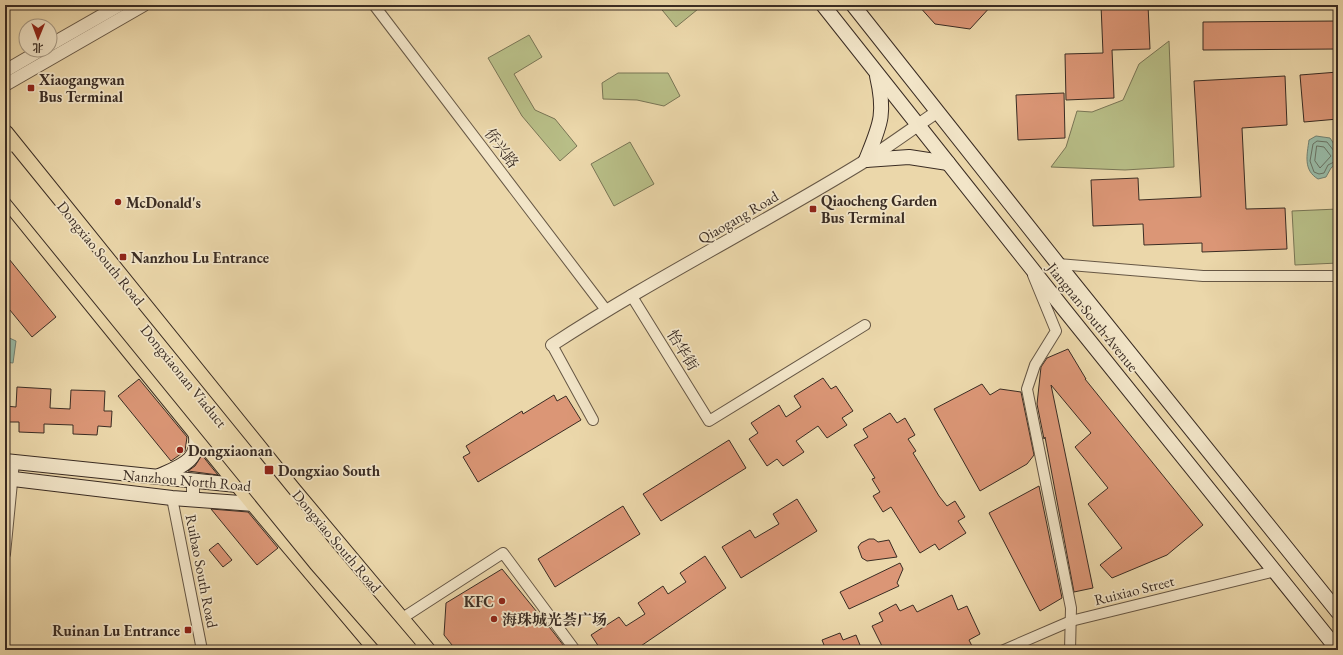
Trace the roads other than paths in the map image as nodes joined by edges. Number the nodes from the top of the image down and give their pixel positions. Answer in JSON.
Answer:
{"nodes":[{"id":1,"x":120,"y":5,"type":"edge"},
{"id":2,"x":144,"y":5,"type":"edge"},
{"id":3,"x":374,"y":5,"type":"edge"},
{"id":4,"x":823,"y":5,"type":"edge"},
{"id":5,"x":853,"y":5,"type":"edge"},
{"id":6,"x":58,"y":40,"type":"edge"},
{"id":7,"x":27,"y":58,"type":"edge"},
{"id":8,"x":5,"y":71,"type":"edge"},
{"id":9,"x":876,"y":72,"type":"junction"},
{"id":10,"x":5,"y":85,"type":"edge"},
{"id":11,"x":937,"y":112,"type":"junction"},
{"id":12,"x":918,"y":125,"type":"junction"},
{"id":13,"x":5,"y":134,"type":"edge"},
{"id":14,"x":5,"y":157,"type":"edge"},
{"id":15,"x":866,"y":160,"type":"junction"},
{"id":16,"x":948,"y":162,"type":"junction"},
{"id":17,"x":5,"y":180,"type":"edge"},
{"id":18,"x":5,"y":197,"type":"edge"},
{"id":19,"x":1058,"y":264,"type":"junction"},
{"id":20,"x":1030,"y":266,"type":"junction"},
{"id":21,"x":1338,"y":276,"type":"edge"},
{"id":22,"x":631,"y":295,"type":"junction"},
{"id":23,"x":606,"y":310,"type":"junction"},
{"id":24,"x":865,"y":325,"type":"dead end"},
{"id":25,"x":552,"y":345,"type":"joint"},
{"id":26,"x":212,"y":391,"type":"junction"},
{"id":27,"x":180,"y":413,"type":"junction"},
{"id":28,"x":593,"y":420,"type":"dead end"},
{"id":29,"x":195,"y":431,"type":"junction"},
{"id":30,"x":9,"y":461,"type":"edge"},
{"id":31,"x":158,"y":476,"type":"junction"},
{"id":32,"x":9,"y":478,"type":"edge"},
{"id":33,"x":193,"y":480,"type":"junction"},
{"id":34,"x":239,"y":486,"type":"junction"},
{"id":35,"x":292,"y":489,"type":"junction"},
{"id":36,"x":172,"y":498,"type":"junction"},
{"id":37,"x":193,"y":500,"type":"junction"},
{"id":38,"x":254,"y":504,"type":"junction"},
{"id":39,"x":5,"y":554,"type":"edge"},
{"id":40,"x":1275,"y":572,"type":"junction"},
{"id":41,"x":1338,"y":612,"type":"edge"},
{"id":42,"x":401,"y":618,"type":"junction"},
{"id":43,"x":1071,"y":621,"type":"junction"},
{"id":44,"x":202,"y":650,"type":"edge"},
{"id":45,"x":377,"y":650,"type":"edge"},
{"id":46,"x":393,"y":650,"type":"edge"},
{"id":47,"x":409,"y":650,"type":"edge"},
{"id":48,"x":427,"y":650,"type":"edge"},
{"id":49,"x":575,"y":650,"type":"edge"},
{"id":50,"x":1004,"y":650,"type":"edge"},
{"id":51,"x":1070,"y":650,"type":"edge"},
{"id":52,"x":1338,"y":650,"type":"edge"}],
"edges":[{"from":1,"to":6,"type":"street"},
{"from":2,"to":10,"type":"street"},
{"from":3,"to":23,"type":"street","name":"侨兴路"},
{"from":4,"to":9,"type":"main road","name":"Jiangnan South Avenue"},
{"from":5,"to":11,"type":"main road","name":"Jiangnan South Avenue"},
{"from":7,"to":8,"type":"street"},
{"from":9,"to":12,"type":"main road","name":"Jiangnan South Avenue"},
{"from":9,"to":15,"type":"main road"},
{"from":11,"to":12,"type":"street","name":"Qiaogang Road"},
{"from":11,"to":19,"type":"main road","name":"Jiangnan South Avenue"},
{"from":12,"to":15,"type":"street","name":"Qiaogang Road"},
{"from":12,"to":16,"type":"main road","name":"Jiangnan South Avenue"},
{"from":13,"to":26,"type":"main road","name":"Dongxiao South Road"},
{"from":14,"to":47,"type":"main road","name":"Dongxiaonan Viaduct","bridge":true},
{"from":15,"to":16,"type":"main road"},
{"from":15,"to":22,"type":"street","name":"Qiaogang Road"},
{"from":16,"to":20,"type":"main road","name":"Jiangnan South Avenue"},
{"from":17,"to":46,"type":"main road","name":"Dongxiaonan Viaduct","bridge":true},
{"from":18,"to":27,"type":"main road"},
{"from":19,"to":21,"type":"street"},
{"from":19,"to":41,"type":"main road","name":"Jiangnan South Avenue"},
{"from":20,"to":40,"type":"main road","name":"Jiangnan South Avenue"},
{"from":20,"to":43,"type":"street"},
{"from":22,"to":23,"type":"street","name":"Qiaogang Road"},
{"from":22,"to":24,"type":"street","name":"怡华街"},
{"from":23,"to":25,"type":"street","name":"Qiaogang Road"},
{"from":25,"to":28,"type":"street"},
{"from":26,"to":27,"type":"main road"},
{"from":26,"to":35,"type":"main road","name":"Dongxiao South Road"},
{"from":27,"to":29,"type":"main road"},
{"from":29,"to":31,"type":"main road"},
{"from":29,"to":34,"type":"main road"},
{"from":30,"to":31,"type":"main road","name":"Nanzhou North Road"},
{"from":30,"to":32,"type":"street"},
{"from":31,"to":33,"type":"main road","name":"Nanzhou North Road"},
{"from":32,"to":36,"type":"main road","name":"Nanzhou North Road"},
{"from":32,"to":39,"type":"street"},
{"from":33,"to":34,"type":"main road","name":"Nanzhou North Road"},
{"from":33,"to":37,"type":"street"},
{"from":34,"to":35,"type":"main road","name":"Nanzhou North Road"},
{"from":34,"to":38,"type":"main road"},
{"from":35,"to":38,"type":"main road","name":"Nanzhou North Road"},
{"from":35,"to":42,"type":"main road","name":"Dongxiao South Road"},
{"from":36,"to":37,"type":"main road","name":"Nanzhou North Road"},
{"from":36,"to":44,"type":"street","name":"Ruibao South Road"},
{"from":37,"to":38,"type":"main road","name":"Nanzhou North Road"},
{"from":38,"to":45,"type":"main road"},
{"from":40,"to":43,"type":"street","name":"Ruixiao Street"},
{"from":40,"to":52,"type":"main road","name":"Jiangnan South Avenue"},
{"from":42,"to":48,"type":"main road","name":"Dongxiao South Road"},
{"from":42,"to":49,"type":"street"},
{"from":43,"to":50,"type":"street","name":"Ruixiao Street"},
{"from":43,"to":51,"type":"street"}]}
